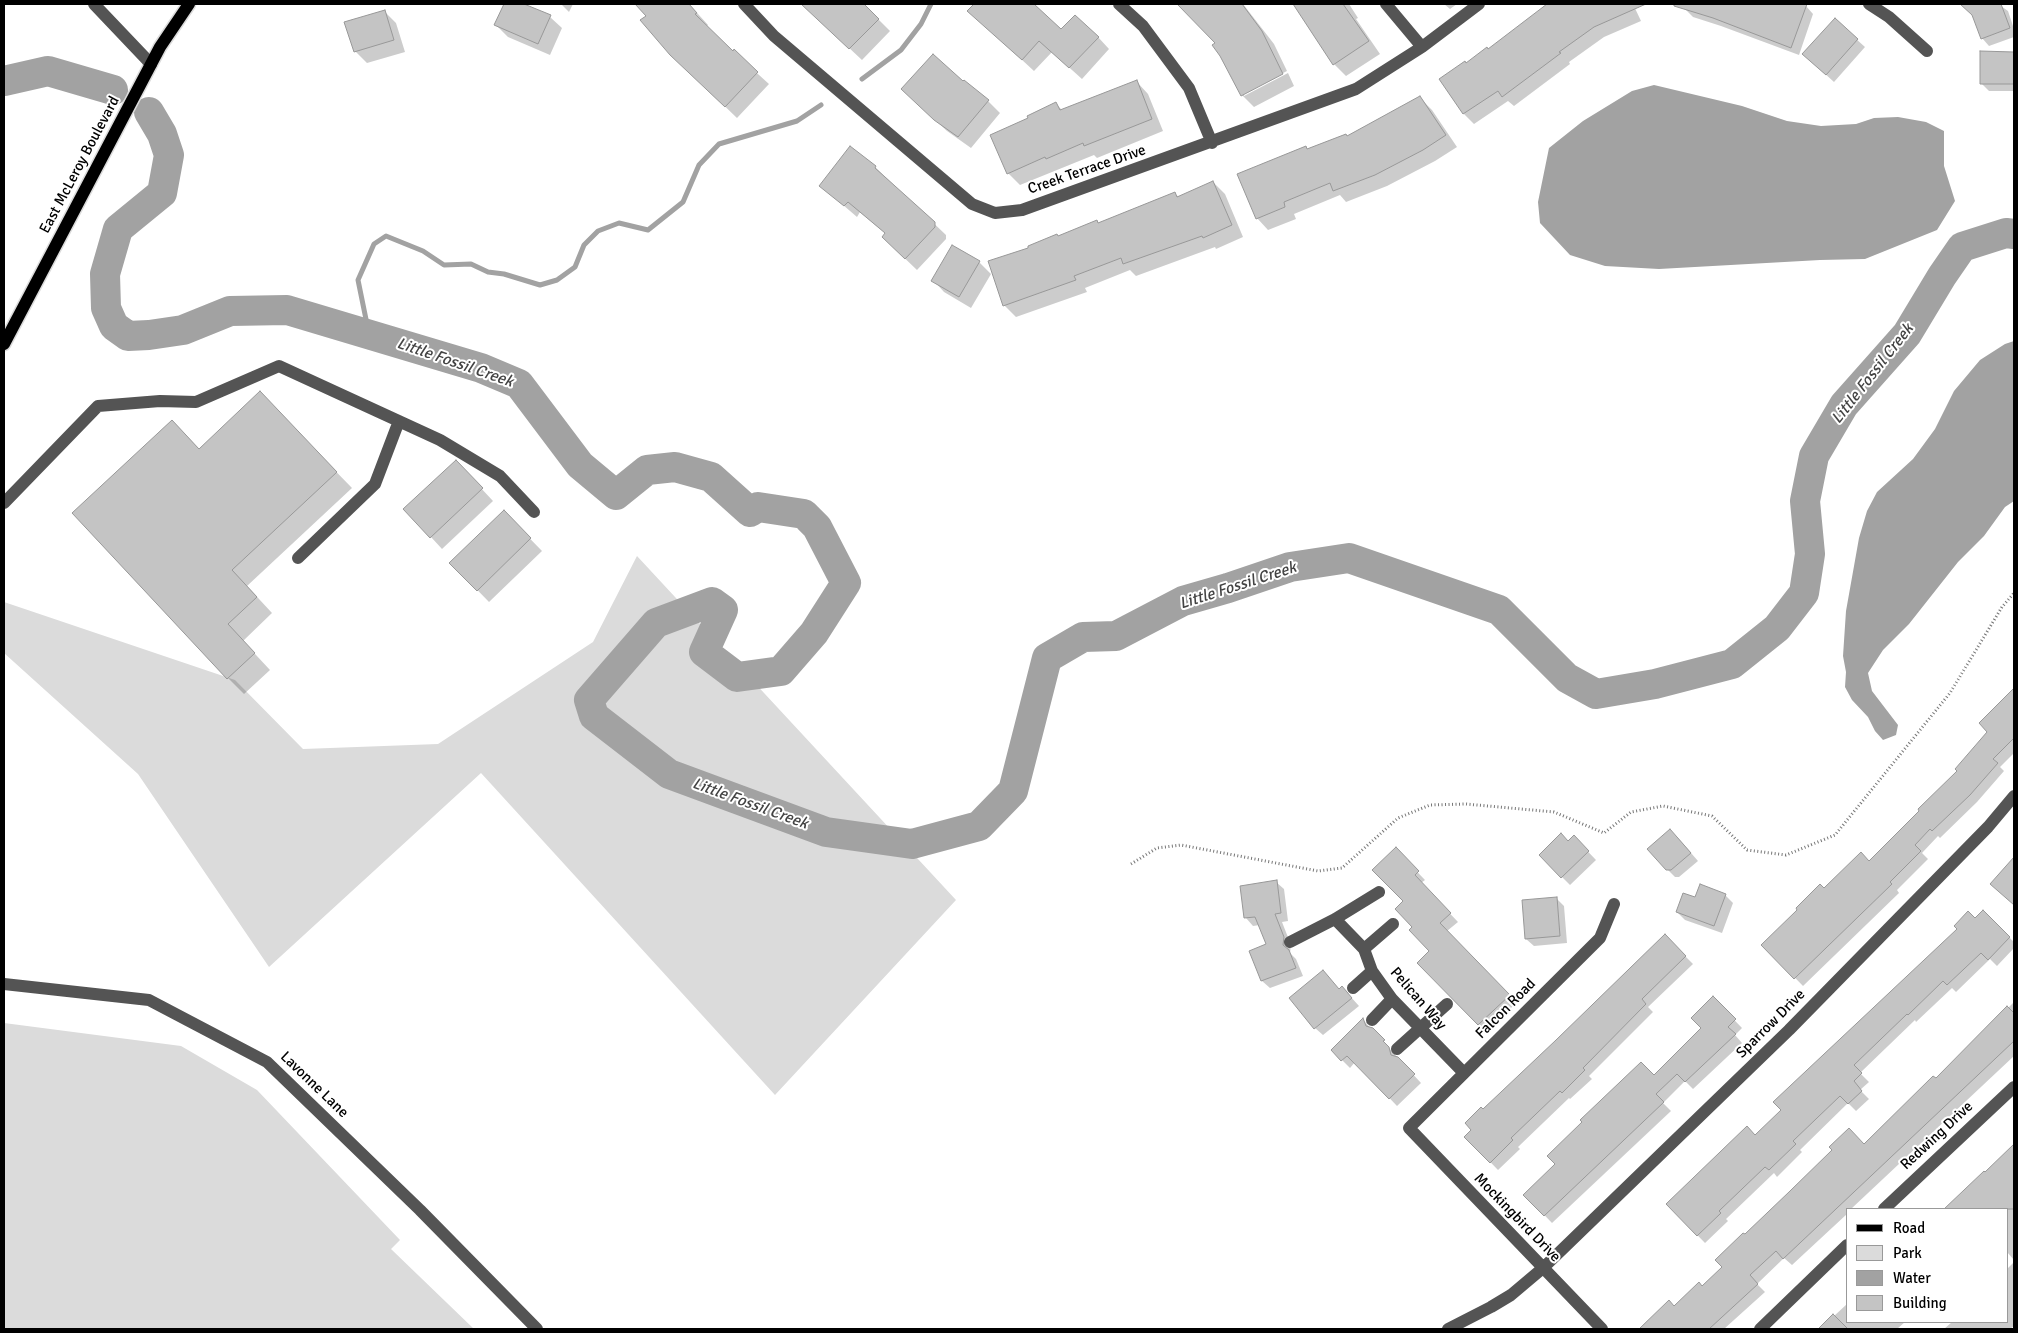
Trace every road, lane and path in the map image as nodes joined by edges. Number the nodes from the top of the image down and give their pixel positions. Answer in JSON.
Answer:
{"nodes":[{"id":1,"x":94,"y":4,"type":"edge"},
{"id":2,"x":189,"y":4,"type":"edge"},
{"id":3,"x":744,"y":4,"type":"edge"},
{"id":4,"x":1119,"y":4,"type":"edge"},
{"id":5,"x":1386,"y":4,"type":"edge"},
{"id":6,"x":1479,"y":4,"type":"edge"},
{"id":7,"x":1869,"y":4,"type":"edge"},
{"id":8,"x":1422,"y":47,"type":"junction"},
{"id":9,"x":1927,"y":51,"type":"dead end"},
{"id":10,"x":151,"y":64,"type":"junction"},
{"id":11,"x":1212,"y":143,"type":"junction"},
{"id":12,"x":4,"y":344,"type":"edge"},
{"id":13,"x":399,"y":421,"type":"junction"},
{"id":14,"x":4,"y":502,"type":"edge"},
{"id":15,"x":534,"y":512,"type":"dead end"},
{"id":16,"x":298,"y":558,"type":"dead end"},
{"id":17,"x":2014,"y":592,"type":"edge"},
{"id":18,"x":2014,"y":796,"type":"edge"},
{"id":19,"x":1130,"y":864,"type":"dead end"},
{"id":20,"x":1379,"y":892,"type":"dead end"},
{"id":21,"x":1614,"y":904,"type":"dead end"},
{"id":22,"x":1335,"y":919,"type":"junction"},
{"id":23,"x":1393,"y":924,"type":"dead end"},
{"id":24,"x":1290,"y":942,"type":"dead end"},
{"id":25,"x":1364,"y":949,"type":"junction"},
{"id":26,"x":1372,"y":971,"type":"junction"},
{"id":27,"x":4,"y":984,"type":"edge"},
{"id":28,"x":1353,"y":988,"type":"dead end"},
{"id":29,"x":1392,"y":999,"type":"junction"},
{"id":30,"x":1447,"y":1004,"type":"dead end"},
{"id":31,"x":1372,"y":1020,"type":"dead end"},
{"id":32,"x":1419,"y":1029,"type":"junction"},
{"id":33,"x":1397,"y":1049,"type":"dead end"},
{"id":34,"x":1464,"y":1073,"type":"junction"},
{"id":35,"x":2014,"y":1087,"type":"edge"},
{"id":36,"x":1409,"y":1128,"type":"joint"},
{"id":37,"x":1885,"y":1208,"type":"edge"},
{"id":38,"x":1846,"y":1246,"type":"edge"},
{"id":39,"x":1543,"y":1268,"type":"junction"},
{"id":40,"x":537,"y":1329,"type":"edge"},
{"id":41,"x":1448,"y":1329,"type":"edge"},
{"id":42,"x":1602,"y":1329,"type":"edge"},
{"id":43,"x":1760,"y":1329,"type":"edge"}],
"edges":[{"from":1,"to":10,"type":"street"},
{"from":2,"to":10,"type":"main road","name":"East McLeroy Boulevard"},
{"from":3,"to":11,"type":"street","name":"Creek Terrace Drive"},
{"from":4,"to":11,"type":"street"},
{"from":5,"to":8,"type":"street"},
{"from":6,"to":8,"type":"street","name":"Creek Terrace Drive"},
{"from":7,"to":9,"type":"street"},
{"from":8,"to":11,"type":"street","name":"Creek Terrace Drive"},
{"from":10,"to":12,"type":"main road","name":"East McLeroy Boulevard"},
{"from":13,"to":14,"type":"street"},
{"from":13,"to":15,"type":"street"},
{"from":13,"to":16,"type":"street"},
{"from":17,"to":19,"type":"path"},
{"from":18,"to":39,"type":"street","name":"Sparrow Drive"},
{"from":20,"to":22,"type":"street"},
{"from":21,"to":34,"type":"street","name":"Falcon Road"},
{"from":22,"to":24,"type":"street"},
{"from":22,"to":25,"type":"street","name":"Pelican Way"},
{"from":23,"to":25,"type":"street"},
{"from":25,"to":26,"type":"street","name":"Pelican Way"},
{"from":26,"to":28,"type":"street"},
{"from":26,"to":29,"type":"street","name":"Pelican Way"},
{"from":27,"to":40,"type":"street","name":"Lavonne Lane"},
{"from":29,"to":31,"type":"street"},
{"from":29,"to":32,"type":"street","name":"Pelican Way"},
{"from":30,"to":32,"type":"street"},
{"from":32,"to":33,"type":"street"},
{"from":32,"to":34,"type":"street","name":"Pelican Way"},
{"from":34,"to":36,"type":"street","name":"Falcon Road"},
{"from":35,"to":37,"type":"street","name":"Redwing Drive"},
{"from":36,"to":39,"type":"street","name":"Mockingbird Drive"},
{"from":38,"to":43,"type":"street"},
{"from":39,"to":41,"type":"street","name":"Sparrow Drive"},
{"from":39,"to":42,"type":"street","name":"Mockingbird Drive"}]}
